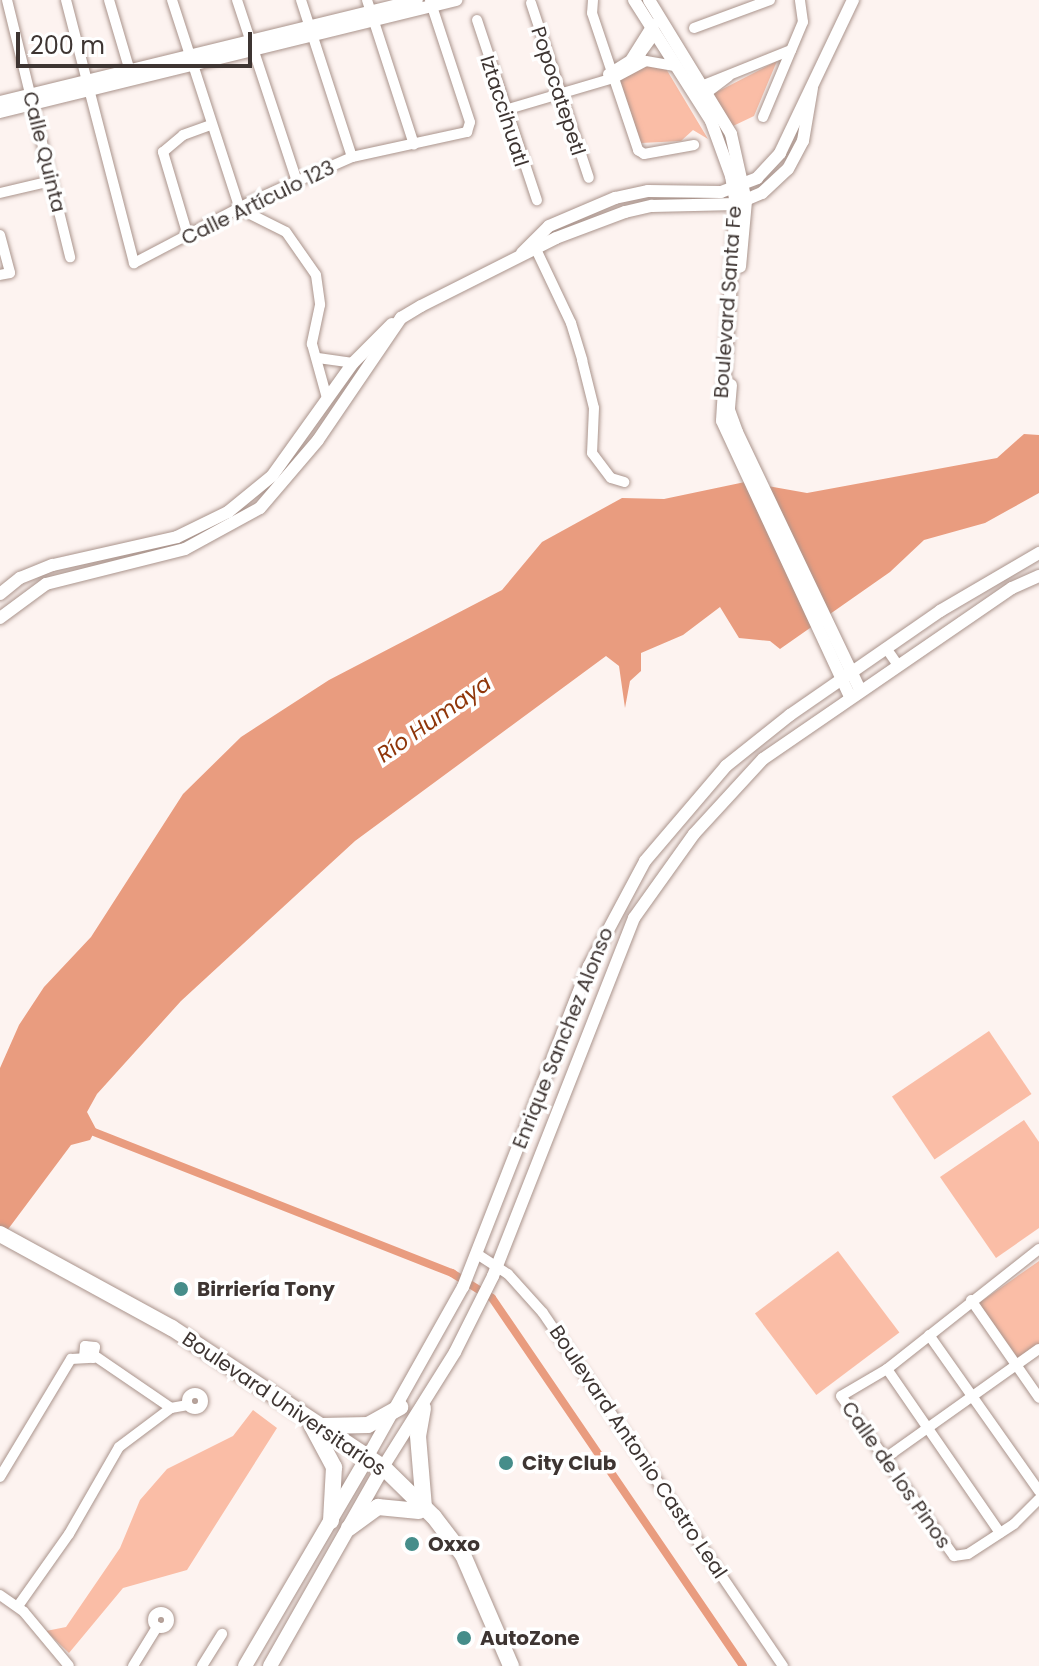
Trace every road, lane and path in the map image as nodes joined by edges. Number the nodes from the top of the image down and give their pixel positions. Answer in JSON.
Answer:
{"nodes":[{"id":1,"x":7,"y":0,"type":"edge"},
{"id":2,"x":66,"y":0,"type":"edge"},
{"id":3,"x":109,"y":0,"type":"edge"},
{"id":4,"x":172,"y":0,"type":"edge"},
{"id":5,"x":237,"y":0,"type":"edge"},
{"id":6,"x":301,"y":0,"type":"edge"},
{"id":7,"x":417,"y":0,"type":"edge"},
{"id":8,"x":456,"y":0,"type":"edge"},
{"id":9,"x":593,"y":0,"type":"edge"},
{"id":10,"x":634,"y":0,"type":"edge"},
{"id":11,"x":649,"y":0,"type":"edge"},
{"id":12,"x":770,"y":0,"type":"edge"},
{"id":13,"x":800,"y":0,"type":"edge"},
{"id":14,"x":853,"y":0,"type":"edge"},
{"id":15,"x":531,"y":3,"type":"dead end"},
{"id":16,"x":431,"y":4,"type":"edge"},
{"id":17,"x":370,"y":11,"type":"edge"},
{"id":18,"x":477,"y":20,"type":"dead end"},
{"id":19,"x":662,"y":21,"type":"junction"},
{"id":20,"x":694,"y":28,"type":"dead end"},
{"id":21,"x":311,"y":30,"type":"junction"},
{"id":22,"x":652,"y":30,"type":"junction"},
{"id":23,"x":251,"y":44,"type":"junction"},
{"id":24,"x":791,"y":50,"type":"junction"},
{"id":25,"x":640,"y":58,"type":"junction"},
{"id":26,"x":190,"y":60,"type":"junction"},
{"id":27,"x":675,"y":66,"type":"junction"},
{"id":28,"x":131,"y":75,"type":"junction"},
{"id":29,"x":610,"y":75,"type":"junction"},
{"id":30,"x":88,"y":85,"type":"junction"},
{"id":31,"x":812,"y":88,"type":"junction"},
{"id":32,"x":703,"y":92,"type":"junction"},
{"id":33,"x":559,"y":93,"type":"junction"},
{"id":34,"x":31,"y":99,"type":"junction"},
{"id":35,"x":0,"y":102,"type":"edge"},
{"id":36,"x":505,"y":110,"type":"junction"},
{"id":37,"x":0,"y":112,"type":"edge"},
{"id":38,"x":763,"y":117,"type":"dead end"},
{"id":39,"x":210,"y":125,"type":"junction"},
{"id":40,"x":414,"y":145,"type":"junction"},
{"id":41,"x":694,"y":145,"type":"dead end"},
{"id":42,"x":352,"y":157,"type":"junction"},
{"id":43,"x":589,"y":178,"type":"dead end"},
{"id":44,"x":51,"y":181,"type":"junction"},
{"id":45,"x":297,"y":181,"type":"junction"},
{"id":46,"x":739,"y":187,"type":"junction"},
{"id":47,"x":0,"y":193,"type":"edge"},
{"id":48,"x":537,"y":200,"type":"dead end"},
{"id":49,"x":741,"y":203,"type":"junction"},
{"id":50,"x":240,"y":209,"type":"junction"},
{"id":51,"x":0,"y":235,"type":"edge"},
{"id":52,"x":188,"y":236,"type":"junction"},
{"id":53,"x":534,"y":245,"type":"junction"},
{"id":54,"x":70,"y":257,"type":"dead end"},
{"id":55,"x":5,"y":274,"type":"edge"},
{"id":56,"x":401,"y":318,"type":"junction"},
{"id":57,"x":318,"y":358,"type":"junction"},
{"id":58,"x":353,"y":363,"type":"junction"},
{"id":59,"x":327,"y":398,"type":"junction"},
{"id":60,"x":624,"y":482,"type":"dead end"},
{"id":61,"x":1039,"y":553,"type":"edge"},
{"id":62,"x":1039,"y":576,"type":"edge"},
{"id":63,"x":0,"y":594,"type":"edge"},
{"id":64,"x":0,"y":618,"type":"edge"},
{"id":65,"x":886,"y":648,"type":"junction"},
{"id":66,"x":898,"y":665,"type":"junction"},
{"id":67,"x":843,"y":669,"type":"junction"},
{"id":68,"x":855,"y":694,"type":"junction"},
{"id":69,"x":0,"y":1236,"type":"edge"},
{"id":70,"x":1039,"y":1249,"type":"edge"},
{"id":71,"x":475,"y":1259,"type":"junction"},
{"id":72,"x":494,"y":1270,"type":"junction"},
{"id":73,"x":971,"y":1300,"type":"junction"},
{"id":74,"x":929,"y":1335,"type":"junction"},
{"id":75,"x":1039,"y":1349,"type":"edge"},
{"id":76,"x":1016,"y":1365,"type":"junction"},
{"id":77,"x":887,"y":1369,"type":"junction"},
{"id":78,"x":972,"y":1396,"type":"junction"},
{"id":79,"x":1039,"y":1398,"type":"edge"},
{"id":80,"x":188,"y":1405,"type":"dead end"},
{"id":81,"x":400,"y":1407,"type":"junction"},
{"id":82,"x":171,"y":1408,"type":"junction"},
{"id":83,"x":423,"y":1408,"type":"junction"},
{"id":84,"x":314,"y":1424,"type":"junction"},
{"id":85,"x":928,"y":1427,"type":"junction"},
{"id":86,"x":884,"y":1459,"type":"junction"},
{"id":87,"x":366,"y":1460,"type":"junction"},
{"id":88,"x":381,"y":1471,"type":"junction"},
{"id":89,"x":0,"y":1477,"type":"edge"},
{"id":90,"x":1039,"y":1491,"type":"edge"},
{"id":91,"x":1039,"y":1499,"type":"edge"},
{"id":92,"x":422,"y":1509,"type":"junction"},
{"id":93,"x":331,"y":1521,"type":"junction"},
{"id":94,"x":349,"y":1528,"type":"junction"},
{"id":95,"x":1000,"y":1533,"type":"junction"},
{"id":96,"x":0,"y":1595,"type":"edge"},
{"id":97,"x":18,"y":1606,"type":"junction"},
{"id":98,"x":157,"y":1627,"type":"dead end"},
{"id":99,"x":222,"y":1634,"type":"dead end"},
{"id":100,"x":69,"y":1666,"type":"edge"},
{"id":101,"x":133,"y":1666,"type":"edge"},
{"id":102,"x":202,"y":1666,"type":"edge"},
{"id":103,"x":245,"y":1666,"type":"edge"},
{"id":104,"x":270,"y":1666,"type":"edge"},
{"id":105,"x":504,"y":1666,"type":"edge"},
{"id":106,"x":511,"y":1666,"type":"edge"},
{"id":107,"x":783,"y":1666,"type":"edge"}],
"edges":[{"from":1,"to":34,"type":"street","name":"Calle Quinta"},
{"from":2,"to":30,"type":"street"},
{"from":3,"to":28,"type":"street"},
{"from":4,"to":26,"type":"street"},
{"from":5,"to":23,"type":"street"},
{"from":6,"to":21,"type":"street"},
{"from":7,"to":17,"type":"street"},
{"from":8,"to":16,"type":"street"},
{"from":9,"to":29,"type":"street"},
{"from":10,"to":22,"type":"street","name":"Boulevard Santa Fe"},
{"from":11,"to":19,"type":"street","name":"Boulevard Santa Fe"},
{"from":12,"to":20,"type":"street"},
{"from":13,"to":24,"type":"street"},
{"from":14,"to":31,"type":"street"},
{"from":15,"to":33,"type":"street","name":"Popocatepetl"},
{"from":16,"to":17,"type":"street"},
{"from":16,"to":40,"type":"street","name":"Calle Artículo 123"},
{"from":17,"to":21,"type":"street"},
{"from":17,"to":40,"type":"street"},
{"from":18,"to":36,"type":"street","name":"Iztaccihuatl"},
{"from":19,"to":22,"type":"street"},
{"from":19,"to":32,"type":"street","name":"Boulevard Santa Fe"},
{"from":21,"to":23,"type":"street"},
{"from":21,"to":42,"type":"street"},
{"from":22,"to":25,"type":"street"},
{"from":22,"to":27,"type":"street","name":"Boulevard Santa Fe"},
{"from":23,"to":26,"type":"street"},
{"from":23,"to":45,"type":"street"},
{"from":24,"to":32,"type":"street"},
{"from":24,"to":38,"type":"street"},
{"from":25,"to":27,"type":"street"},
{"from":25,"to":29,"type":"street"},
{"from":26,"to":28,"type":"street"},
{"from":26,"to":39,"type":"street"},
{"from":27,"to":32,"type":"street","name":"Boulevard Santa Fe"},
{"from":28,"to":30,"type":"street"},
{"from":29,"to":33,"type":"street"},
{"from":29,"to":41,"type":"street"},
{"from":30,"to":34,"type":"street"},
{"from":30,"to":52,"type":"street","name":"Calle Artículo 123"},
{"from":31,"to":46,"type":"street"},
{"from":31,"to":49,"type":"street"},
{"from":32,"to":46,"type":"street","name":"Boulevard Santa Fe"},
{"from":33,"to":36,"type":"street"},
{"from":33,"to":43,"type":"street","name":"Popocatepetl"},
{"from":34,"to":35,"type":"street"},
{"from":34,"to":37,"type":"street"},
{"from":34,"to":44,"type":"street","name":"Calle Quinta"},
{"from":36,"to":48,"type":"street","name":"Iztaccihuatl"},
{"from":39,"to":50,"type":"street"},
{"from":39,"to":52,"type":"street"},
{"from":40,"to":42,"type":"street","name":"Calle Artículo 123"},
{"from":42,"to":45,"type":"street","name":"Calle Artículo 123"},
{"from":44,"to":47,"type":"street"},
{"from":44,"to":54,"type":"street","name":"Calle Quinta"},
{"from":45,"to":50,"type":"street","name":"Calle Artículo 123"},
{"from":46,"to":49,"type":"street","name":"Boulevard Santa Fe"},
{"from":46,"to":53,"type":"street"},
{"from":49,"to":53,"type":"street"},
{"from":49,"to":67,"type":"street","name":"Boulevard Santa Fe"},
{"from":50,"to":52,"type":"street","name":"Calle Artículo 123"},
{"from":50,"to":57,"type":"street"},
{"from":51,"to":55,"type":"street"},
{"from":53,"to":56,"type":"street"},
{"from":53,"to":60,"type":"street"},
{"from":56,"to":58,"type":"street"},
{"from":56,"to":64,"type":"street"},
{"from":57,"to":58,"type":"street"},
{"from":57,"to":59,"type":"street"},
{"from":58,"to":59,"type":"street"},
{"from":59,"to":63,"type":"street"},
{"from":61,"to":65,"type":"street","name":"Enrique Sanchez Alonso"},
{"from":62,"to":66,"type":"street","name":"Enrique Sanchez Alonso"},
{"from":65,"to":66,"type":"street"},
{"from":65,"to":67,"type":"street","name":"Enrique Sanchez Alonso"},
{"from":66,"to":68,"type":"street","name":"Enrique Sanchez Alonso"},
{"from":67,"to":68,"type":"street","name":"Boulevard Santa Fe"},
{"from":67,"to":71,"type":"street","name":"Enrique Sanchez Alonso"},
{"from":68,"to":72,"type":"street","name":"Enrique Sanchez Alonso"},
{"from":69,"to":84,"type":"main road","name":"Boulevard Universitarios"},
{"from":70,"to":73,"type":"street"},
{"from":71,"to":72,"type":"street","name":"Boulevard Antonio Castro Leal"},
{"from":71,"to":81,"type":"street","name":"Enrique Sanchez Alonso"},
{"from":72,"to":83,"type":"street","name":"Enrique Sanchez Alonso"},
{"from":72,"to":107,"type":"street","name":"Boulevard Antonio Castro Leal"},
{"from":73,"to":74,"type":"street"},
{"from":73,"to":76,"type":"street"},
{"from":74,"to":77,"type":"street"},
{"from":74,"to":78,"type":"street"},
{"from":75,"to":76,"type":"street"},
{"from":76,"to":78,"type":"street"},
{"from":76,"to":79,"type":"street"},
{"from":77,"to":85,"type":"street"},
{"from":77,"to":86,"type":"street","name":"Calle de los Pinos"},
{"from":78,"to":85,"type":"street"},
{"from":78,"to":90,"type":"street"},
{"from":80,"to":82,"type":"street"},
{"from":81,"to":84,"type":"main road"},
{"from":81,"to":87,"type":"street","name":"Enrique Sanchez Alonso"},
{"from":82,"to":89,"type":"street"},
{"from":82,"to":97,"type":"street"},
{"from":83,"to":88,"type":"street","name":"Enrique Sanchez Alonso"},
{"from":83,"to":92,"type":"main road"},
{"from":84,"to":87,"type":"main road","name":"Boulevard Universitarios"},
{"from":84,"to":93,"type":"main road"},
{"from":85,"to":86,"type":"street"},
{"from":85,"to":95,"type":"street"},
{"from":86,"to":95,"type":"street","name":"Calle de los Pinos"},
{"from":87,"to":88,"type":"main road","name":"Boulevard Universitarios"},
{"from":87,"to":93,"type":"main road"},
{"from":88,"to":92,"type":"main road","name":"Boulevard Universitarios"},
{"from":88,"to":94,"type":"main road"},
{"from":91,"to":95,"type":"street"},
{"from":92,"to":94,"type":"main road"},
{"from":92,"to":105,"type":"main road","name":"Boulevard Universitarios"},
{"from":92,"to":106,"type":"main road","name":"Boulevard Universitarios"},
{"from":93,"to":103,"type":"main road"},
{"from":94,"to":104,"type":"main road"},
{"from":96,"to":97,"type":"street"},
{"from":97,"to":100,"type":"street"},
{"from":98,"to":101,"type":"street"},
{"from":99,"to":102,"type":"street"}]}
